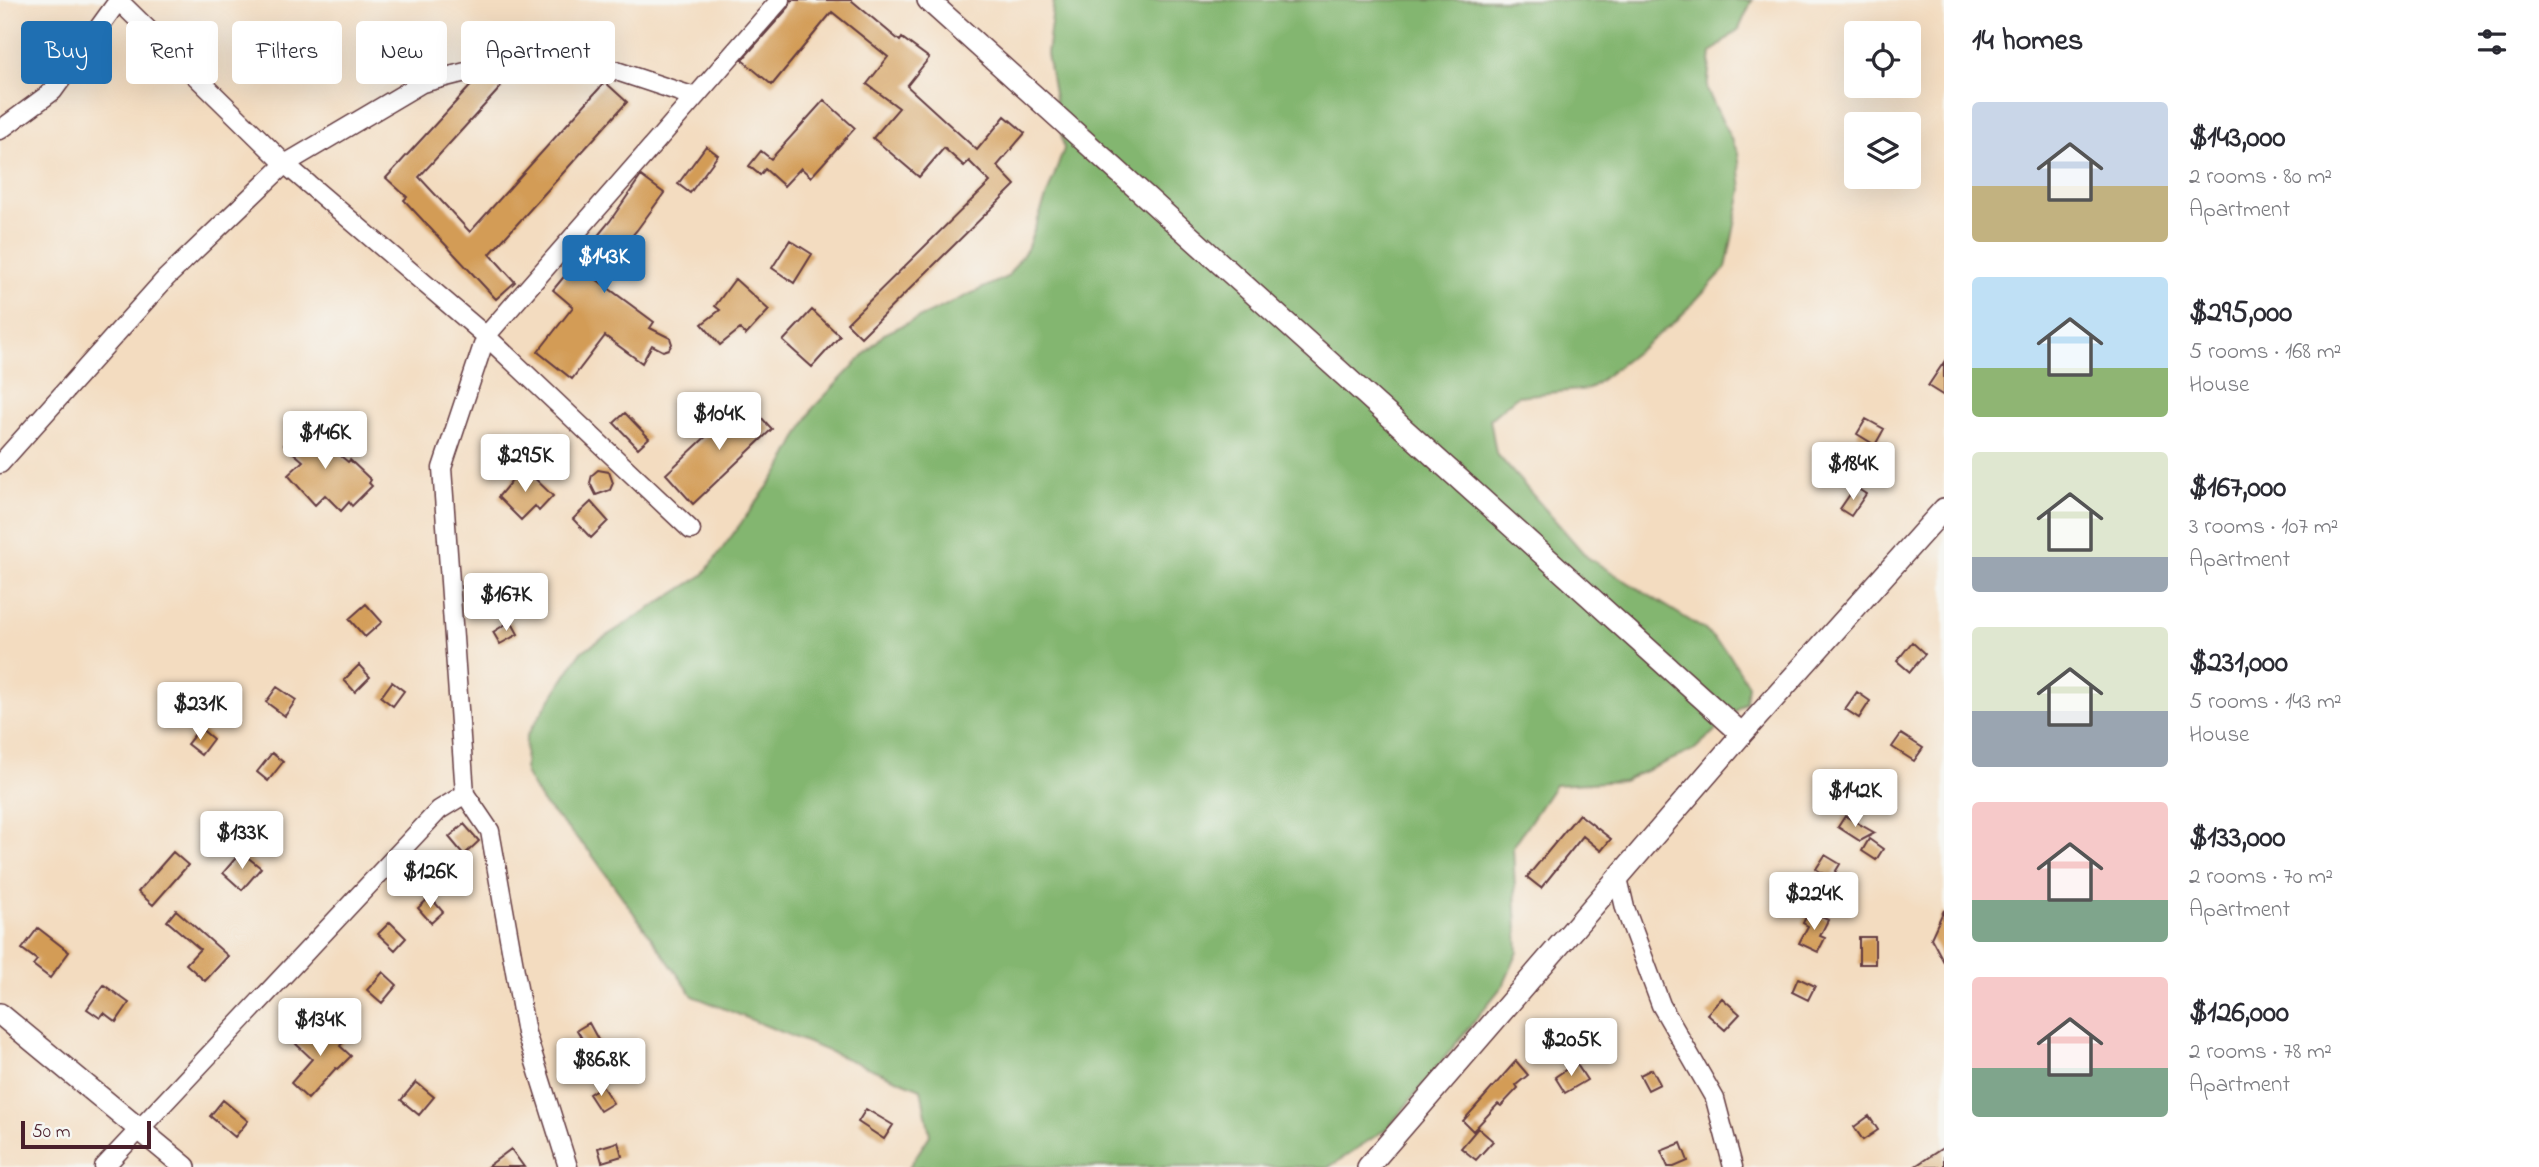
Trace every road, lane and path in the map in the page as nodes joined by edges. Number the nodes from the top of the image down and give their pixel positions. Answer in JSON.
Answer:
{"nodes":[{"id":1,"x":118,"y":0,"type":"edge"},
{"id":2,"x":780,"y":0,"type":"edge"},
{"id":3,"x":928,"y":0,"type":"edge"},
{"id":4,"x":695,"y":97,"type":"junction"},
{"id":5,"x":0,"y":130,"type":"edge"},
{"id":6,"x":285,"y":164,"type":"junction"},
{"id":7,"x":486,"y":336,"type":"junction"},
{"id":8,"x":0,"y":464,"type":"edge"},
{"id":9,"x":1944,"y":509,"type":"edge"},
{"id":10,"x":691,"y":530,"type":"dead end"},
{"id":11,"x":1742,"y":734,"type":"junction"},
{"id":12,"x":465,"y":794,"type":"junction"},
{"id":13,"x":1618,"y":878,"type":"junction"},
{"id":14,"x":0,"y":1014,"type":"edge"},
{"id":15,"x":140,"y":1129,"type":"junction"},
{"id":16,"x":104,"y":1167,"type":"edge"},
{"id":17,"x":185,"y":1167,"type":"edge"},
{"id":18,"x":568,"y":1167,"type":"edge"},
{"id":19,"x":1368,"y":1167,"type":"edge"},
{"id":20,"x":1733,"y":1167,"type":"edge"}],
"edges":[{"from":1,"to":5,"type":"street"},
{"from":1,"to":6,"type":"street"},
{"from":2,"to":4,"type":"street"},
{"from":3,"to":11,"type":"street"},
{"from":4,"to":6,"type":"street"},
{"from":4,"to":7,"type":"street"},
{"from":6,"to":7,"type":"street"},
{"from":6,"to":8,"type":"street"},
{"from":7,"to":10,"type":"street"},
{"from":7,"to":12,"type":"street"},
{"from":9,"to":11,"type":"street"},
{"from":11,"to":13,"type":"street"},
{"from":12,"to":15,"type":"street"},
{"from":12,"to":18,"type":"street"},
{"from":13,"to":19,"type":"street"},
{"from":13,"to":20,"type":"street"},
{"from":14,"to":15,"type":"street"},
{"from":15,"to":16,"type":"street"},
{"from":15,"to":17,"type":"street"}]}
